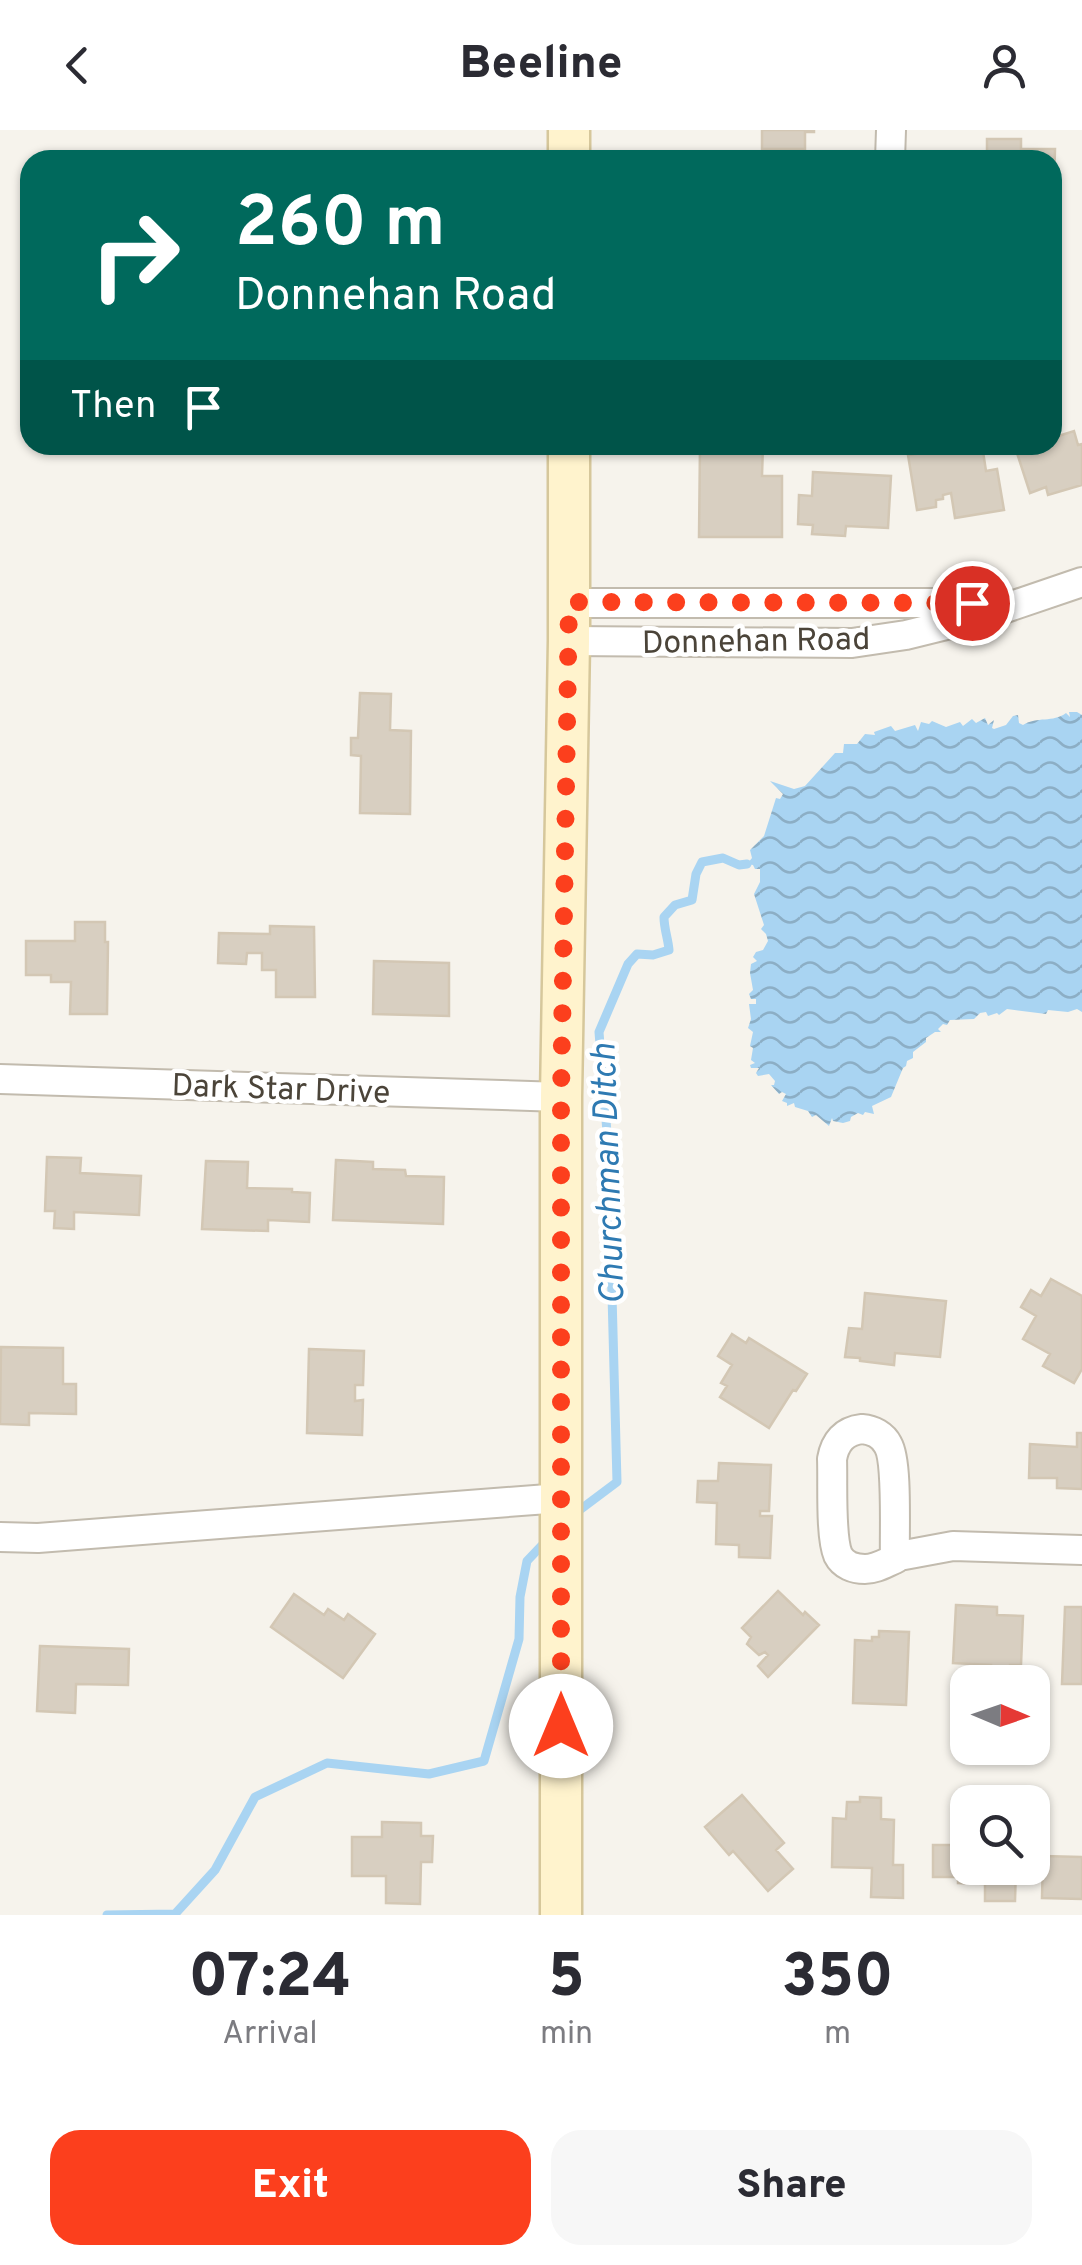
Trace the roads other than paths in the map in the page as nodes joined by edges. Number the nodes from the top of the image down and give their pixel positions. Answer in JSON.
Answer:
{"nodes":[{"id":1,"x":569,"y":455,"type":"edge"},
{"id":2,"x":1070,"y":586,"type":"edge"},
{"id":3,"x":569,"y":622,"type":"junction"},
{"id":4,"x":0,"y":1080,"type":"edge"},
{"id":5,"x":561,"y":1098,"type":"junction"},
{"id":6,"x":562,"y":1498,"type":"junction"},
{"id":7,"x":0,"y":1537,"type":"edge"},
{"id":8,"x":1082,"y":1550,"type":"edge"},
{"id":9,"x":895,"y":1559,"type":"junction"},
{"id":10,"x":561,"y":1915,"type":"edge"}],
"edges":[{"from":1,"to":3,"type":"main road"},
{"from":2,"to":3,"type":"street","name":"Donnehan Road"},
{"from":2,"to":3,"type":"street","name":"Donnehan Road"},
{"from":3,"to":5,"type":"main road"},
{"from":4,"to":5,"type":"street","name":"Dark Star Drive"},
{"from":5,"to":6,"type":"main road"},
{"from":6,"to":7,"type":"street"},
{"from":6,"to":10,"type":"main road"},
{"from":8,"to":9,"type":"street"},
{"from":9,"to":9,"type":"street"}]}
